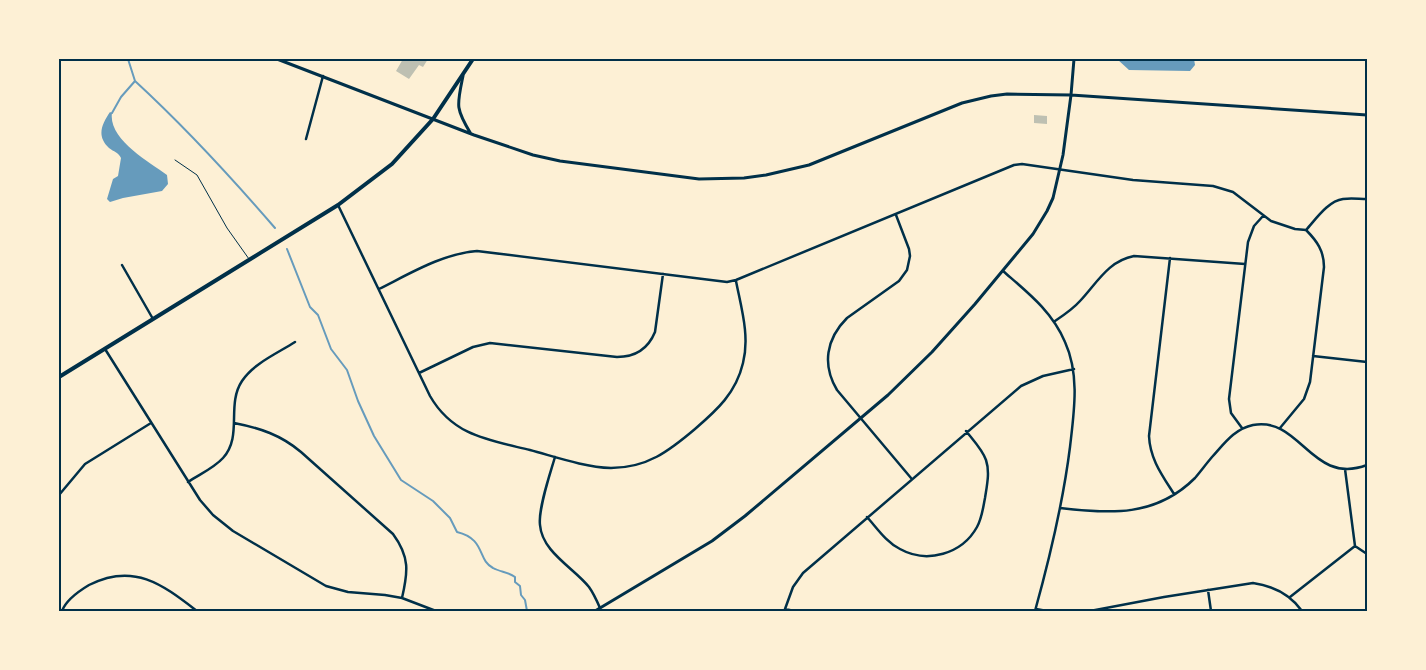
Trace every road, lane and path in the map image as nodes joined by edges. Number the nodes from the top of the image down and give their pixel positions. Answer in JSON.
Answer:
{"nodes":[{"id":1,"x":277,"y":59,"type":"edge"},
{"id":2,"x":473,"y":59,"type":"edge"},
{"id":3,"x":1074,"y":59,"type":"edge"},
{"id":4,"x":464,"y":73,"type":"junction"},
{"id":5,"x":323,"y":76,"type":"junction"},
{"id":6,"x":1071,"y":95,"type":"junction"},
{"id":7,"x":1367,"y":114,"type":"edge"},
{"id":8,"x":434,"y":119,"type":"junction"},
{"id":9,"x":471,"y":134,"type":"junction"},
{"id":10,"x":306,"y":139,"type":"dead end"},
{"id":11,"x":174,"y":160,"type":"dead end"},
{"id":12,"x":1060,"y":170,"type":"junction"},
{"id":13,"x":1367,"y":199,"type":"edge"},
{"id":14,"x":338,"y":205,"type":"junction"},
{"id":15,"x":896,"y":214,"type":"junction"},
{"id":16,"x":1263,"y":216,"type":"junction"},
{"id":17,"x":1306,"y":230,"type":"junction"},
{"id":18,"x":1170,"y":258,"type":"junction"},
{"id":19,"x":250,"y":259,"type":"junction"},
{"id":20,"x":1245,"y":264,"type":"junction"},
{"id":21,"x":122,"y":265,"type":"dead end"},
{"id":22,"x":1003,"y":271,"type":"junction"},
{"id":23,"x":663,"y":274,"type":"junction"},
{"id":24,"x":736,"y":280,"type":"junction"},
{"id":25,"x":379,"y":289,"type":"junction"},
{"id":26,"x":153,"y":319,"type":"junction"},
{"id":27,"x":1054,"y":321,"type":"junction"},
{"id":28,"x":295,"y":342,"type":"dead end"},
{"id":29,"x":105,"y":349,"type":"junction"},
{"id":30,"x":1313,"y":356,"type":"junction"},
{"id":31,"x":1367,"y":362,"type":"edge"},
{"id":32,"x":1074,"y":369,"type":"junction"},
{"id":33,"x":419,"y":373,"type":"junction"},
{"id":34,"x":59,"y":377,"type":"edge"},
{"id":35,"x":861,"y":419,"type":"junction"},
{"id":36,"x":151,"y":423,"type":"junction"},
{"id":37,"x":234,"y":424,"type":"junction"},
{"id":38,"x":1242,"y":428,"type":"junction"},
{"id":39,"x":1280,"y":428,"type":"junction"},
{"id":40,"x":966,"y":432,"type":"junction"},
{"id":41,"x":554,"y":456,"type":"junction"},
{"id":42,"x":1367,"y":465,"type":"edge"},
{"id":43,"x":1345,"y":469,"type":"junction"},
{"id":44,"x":911,"y":479,"type":"junction"},
{"id":45,"x":188,"y":482,"type":"junction"},
{"id":46,"x":1174,"y":494,"type":"junction"},
{"id":47,"x":59,"y":495,"type":"edge"},
{"id":48,"x":1060,"y":508,"type":"junction"},
{"id":49,"x":867,"y":517,"type":"junction"},
{"id":50,"x":1355,"y":546,"type":"junction"},
{"id":51,"x":1367,"y":554,"type":"edge"},
{"id":52,"x":1208,"y":590,"type":"junction"},
{"id":53,"x":1290,"y":597,"type":"junction"},
{"id":54,"x":402,"y":598,"type":"junction"},
{"id":55,"x":600,"y":608,"type":"junction"},
{"id":56,"x":1036,"y":610,"type":"edge"},
{"id":57,"x":62,"y":611,"type":"edge"},
{"id":58,"x":197,"y":611,"type":"edge"},
{"id":59,"x":436,"y":611,"type":"edge"},
{"id":60,"x":595,"y":611,"type":"edge"},
{"id":61,"x":794,"y":611,"type":"edge"},
{"id":62,"x":1047,"y":611,"type":"edge"},
{"id":63,"x":1090,"y":611,"type":"edge"},
{"id":64,"x":1211,"y":611,"type":"edge"},
{"id":65,"x":1302,"y":611,"type":"edge"}],
"edges":[{"from":1,"to":5,"type":"street"},
{"from":2,"to":4,"type":"main road"},
{"from":3,"to":6,"type":"street"},
{"from":4,"to":8,"type":"main road"},
{"from":4,"to":9,"type":"street"},
{"from":5,"to":8,"type":"street"},
{"from":5,"to":10,"type":"street"},
{"from":6,"to":7,"type":"street"},
{"from":6,"to":9,"type":"street"},
{"from":6,"to":12,"type":"street"},
{"from":8,"to":9,"type":"street"},
{"from":8,"to":14,"type":"main road"},
{"from":11,"to":19,"type":"lane"},
{"from":12,"to":15,"type":"street"},
{"from":12,"to":16,"type":"street"},
{"from":12,"to":22,"type":"street"},
{"from":13,"to":17,"type":"street"},
{"from":14,"to":19,"type":"main road"},
{"from":14,"to":25,"type":"street"},
{"from":15,"to":24,"type":"street"},
{"from":15,"to":35,"type":"street"},
{"from":16,"to":17,"type":"street"},
{"from":16,"to":20,"type":"street"},
{"from":17,"to":30,"type":"street"},
{"from":18,"to":20,"type":"street"},
{"from":18,"to":27,"type":"street"},
{"from":18,"to":46,"type":"street"},
{"from":19,"to":26,"type":"main road"},
{"from":20,"to":38,"type":"street"},
{"from":21,"to":26,"type":"street"},
{"from":22,"to":27,"type":"street"},
{"from":22,"to":35,"type":"street"},
{"from":23,"to":24,"type":"street"},
{"from":23,"to":25,"type":"street"},
{"from":23,"to":33,"type":"street"},
{"from":24,"to":41,"type":"street"},
{"from":25,"to":33,"type":"street"},
{"from":26,"to":29,"type":"main road"},
{"from":27,"to":32,"type":"street"},
{"from":28,"to":37,"type":"street"},
{"from":29,"to":34,"type":"main road"},
{"from":29,"to":36,"type":"street"},
{"from":30,"to":31,"type":"street"},
{"from":30,"to":39,"type":"street"},
{"from":32,"to":40,"type":"street"},
{"from":32,"to":48,"type":"street"},
{"from":33,"to":41,"type":"street"},
{"from":35,"to":44,"type":"street"},
{"from":35,"to":55,"type":"street"},
{"from":36,"to":45,"type":"street"},
{"from":36,"to":47,"type":"street"},
{"from":37,"to":45,"type":"street"},
{"from":37,"to":54,"type":"street"},
{"from":38,"to":39,"type":"street"},
{"from":38,"to":46,"type":"street"},
{"from":39,"to":43,"type":"street"},
{"from":40,"to":44,"type":"street"},
{"from":40,"to":49,"type":"street"},
{"from":41,"to":55,"type":"street"},
{"from":42,"to":43,"type":"street"},
{"from":43,"to":50,"type":"street"},
{"from":44,"to":49,"type":"street"},
{"from":45,"to":54,"type":"street"},
{"from":46,"to":48,"type":"street"},
{"from":48,"to":56,"type":"street"},
{"from":49,"to":61,"type":"street"},
{"from":50,"to":51,"type":"street"},
{"from":50,"to":53,"type":"street"},
{"from":52,"to":53,"type":"street"},
{"from":52,"to":63,"type":"street"},
{"from":52,"to":64,"type":"street"},
{"from":53,"to":65,"type":"street"},
{"from":54,"to":59,"type":"street"},
{"from":55,"to":60,"type":"street"},
{"from":56,"to":62,"type":"street"},
{"from":57,"to":58,"type":"street"}]}
